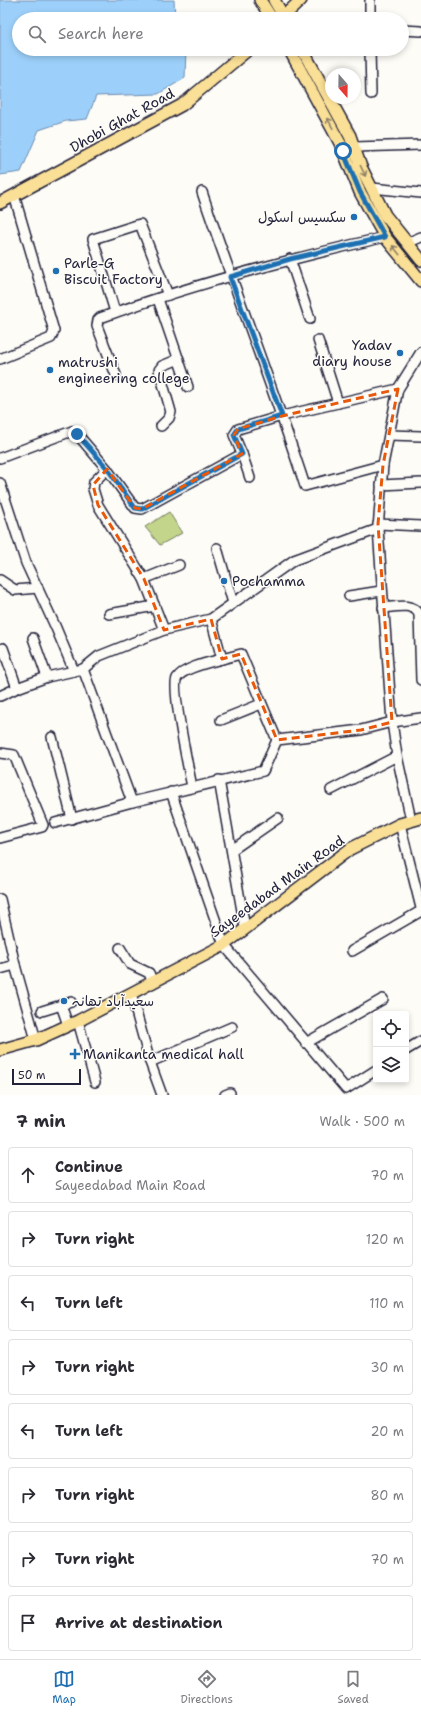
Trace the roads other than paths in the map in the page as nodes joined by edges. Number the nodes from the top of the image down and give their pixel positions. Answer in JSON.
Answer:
{"nodes":[{"id":1,"x":260,"y":0,"type":"edge"},
{"id":2,"x":274,"y":0,"type":"edge"},
{"id":3,"x":301,"y":0,"type":"edge"},
{"id":4,"x":370,"y":0,"type":"edge"},
{"id":5,"x":268,"y":12,"type":"edge"},
{"id":6,"x":281,"y":12,"type":"edge"},
{"id":7,"x":290,"y":12,"type":"edge"},
{"id":8,"x":370,"y":12,"type":"edge"},
{"id":9,"x":409,"y":30,"type":"edge"},
{"id":10,"x":421,"y":31,"type":"edge"},
{"id":11,"x":241,"y":56,"type":"edge"},
{"id":12,"x":293,"y":56,"type":"edge"},
{"id":13,"x":306,"y":56,"type":"edge"},
{"id":14,"x":370,"y":56,"type":"edge"},
{"id":15,"x":371,"y":94,"type":"dead end"},
{"id":16,"x":421,"y":145,"type":"edge"},
{"id":17,"x":354,"y":147,"type":"junction"},
{"id":18,"x":343,"y":151,"type":"junction"},
{"id":19,"x":372,"y":188,"type":"junction"},
{"id":20,"x":202,"y":192,"type":"dead end"},
{"id":21,"x":421,"y":193,"type":"edge"},
{"id":22,"x":14,"y":195,"type":"junction"},
{"id":23,"x":0,"y":203,"type":"edge"},
{"id":24,"x":385,"y":237,"type":"junction"},
{"id":25,"x":421,"y":237,"type":"edge"},
{"id":26,"x":407,"y":243,"type":"junction"},
{"id":27,"x":290,"y":259,"type":"junction"},
{"id":28,"x":421,"y":260,"type":"edge"},
{"id":29,"x":230,"y":277,"type":"junction"},
{"id":30,"x":421,"y":281,"type":"edge"},
{"id":31,"x":168,"y":295,"type":"junction"},
{"id":32,"x":158,"y":299,"type":"junction"},
{"id":33,"x":115,"y":312,"type":"junction"},
{"id":34,"x":310,"y":319,"type":"dead end"},
{"id":35,"x":318,"y":340,"type":"dead end"},
{"id":36,"x":421,"y":352,"type":"edge"},
{"id":37,"x":0,"y":359,"type":"edge"},
{"id":38,"x":179,"y":359,"type":"junction"},
{"id":39,"x":116,"y":375,"type":"dead end"},
{"id":40,"x":188,"y":387,"type":"dead end"},
{"id":41,"x":398,"y":390,"type":"junction"},
{"id":42,"x":338,"y":403,"type":"junction"},
{"id":43,"x":282,"y":416,"type":"junction"},
{"id":44,"x":161,"y":426,"type":"dead end"},
{"id":45,"x":390,"y":435,"type":"junction"},
{"id":46,"x":421,"y":436,"type":"edge"},
{"id":47,"x":242,"y":454,"type":"junction"},
{"id":48,"x":0,"y":458,"type":"edge"},
{"id":49,"x":383,"y":464,"type":"junction"},
{"id":50,"x":107,"y":468,"type":"junction"},
{"id":51,"x":250,"y":478,"type":"dead end"},
{"id":52,"x":421,"y":483,"type":"edge"},
{"id":53,"x":0,"y":484,"type":"edge"},
{"id":54,"x":381,"y":485,"type":"junction"},
{"id":55,"x":421,"y":526,"type":"edge"},
{"id":56,"x":378,"y":527,"type":"junction"},
{"id":57,"x":218,"y":548,"type":"dead end"},
{"id":58,"x":179,"y":565,"type":"dead end"},
{"id":59,"x":144,"y":579,"type":"junction"},
{"id":60,"x":0,"y":580,"type":"edge"},
{"id":61,"x":38,"y":588,"type":"junction"},
{"id":62,"x":381,"y":591,"type":"junction"},
{"id":63,"x":349,"y":596,"type":"dead end"},
{"id":64,"x":233,"y":603,"type":"junction"},
{"id":65,"x":155,"y":606,"type":"junction"},
{"id":66,"x":384,"y":608,"type":"junction"},
{"id":67,"x":109,"y":614,"type":"dead end"},
{"id":68,"x":420,"y":614,"type":"edge"},
{"id":69,"x":211,"y":619,"type":"junction"},
{"id":70,"x":164,"y":630,"type":"junction"},
{"id":71,"x":33,"y":638,"type":"dead end"},
{"id":72,"x":3,"y":648,"type":"dead end"},
{"id":73,"x":222,"y":659,"type":"junction"},
{"id":74,"x":79,"y":670,"type":"junction"},
{"id":75,"x":47,"y":677,"type":"junction"},
{"id":76,"x":421,"y":680,"type":"edge"},
{"id":77,"x":17,"y":688,"type":"junction"},
{"id":78,"x":0,"y":696,"type":"edge"},
{"id":79,"x":261,"y":704,"type":"junction"},
{"id":80,"x":421,"y":718,"type":"edge"},
{"id":81,"x":220,"y":720,"type":"dead end"},
{"id":82,"x":392,"y":722,"type":"junction"},
{"id":83,"x":52,"y":737,"type":"dead end"},
{"id":84,"x":277,"y":740,"type":"junction"},
{"id":85,"x":0,"y":752,"type":"edge"},
{"id":86,"x":397,"y":756,"type":"junction"},
{"id":87,"x":219,"y":780,"type":"junction"},
{"id":88,"x":192,"y":787,"type":"junction"},
{"id":89,"x":331,"y":790,"type":"dead end"},
{"id":90,"x":171,"y":792,"type":"junction"},
{"id":91,"x":132,"y":802,"type":"junction"},
{"id":92,"x":278,"y":818,"type":"dead end"},
{"id":93,"x":72,"y":819,"type":"junction"},
{"id":94,"x":416,"y":819,"type":"edge"},
{"id":95,"x":55,"y":823,"type":"dead end"},
{"id":96,"x":400,"y":824,"type":"junction"},
{"id":97,"x":0,"y":838,"type":"edge"},
{"id":98,"x":232,"y":850,"type":"junction"},
{"id":99,"x":0,"y":903,"type":"edge"},
{"id":100,"x":421,"y":909,"type":"edge"},
{"id":101,"x":245,"y":928,"type":"junction"},
{"id":102,"x":224,"y":945,"type":"junction"},
{"id":103,"x":120,"y":948,"type":"dead end"},
{"id":104,"x":352,"y":951,"type":"dead end"},
{"id":105,"x":15,"y":964,"type":"junction"},
{"id":106,"x":0,"y":969,"type":"edge"},
{"id":107,"x":153,"y":983,"type":"junction"},
{"id":108,"x":131,"y":994,"type":"junction"},
{"id":109,"x":383,"y":999,"type":"dead end"},
{"id":110,"x":71,"y":1002,"type":"dead end"},
{"id":111,"x":61,"y":1005,"type":"junction"},
{"id":112,"x":42,"y":1011,"type":"dead end"},
{"id":113,"x":73,"y":1023,"type":"junction"},
{"id":114,"x":232,"y":1027,"type":"dead end"},
{"id":115,"x":36,"y":1040,"type":"junction"},
{"id":116,"x":421,"y":1041,"type":"edge"},
{"id":117,"x":306,"y":1043,"type":"junction"},
{"id":118,"x":409,"y":1048,"type":"edge"},
{"id":119,"x":0,"y":1050,"type":"edge"},
{"id":120,"x":150,"y":1062,"type":"junction"},
{"id":121,"x":373,"y":1072,"type":"edge"},
{"id":122,"x":95,"y":1082,"type":"dead end"},
{"id":123,"x":162,"y":1095,"type":"edge"}],
"edges":[{"from":1,"to":5,"type":"main road"},
{"from":2,"to":6,"type":"main road"},
{"from":3,"to":7,"type":"main road"},
{"from":4,"to":8,"type":"street"},
{"from":9,"to":10,"type":"street"},
{"from":11,"to":22,"type":"main road","name":"Dhobi Ghat Road"},
{"from":18,"to":12,"type":"main road","one_way":true},
{"from":13,"to":17,"type":"main road"},
{"from":14,"to":15,"type":"street"},
{"from":16,"to":17,"type":"street"},
{"from":17,"to":18,"type":"street"},
{"from":17,"to":19,"type":"main road","one_way":true},
{"from":18,"to":24,"type":"main road"},
{"from":19,"to":21,"type":"street"},
{"from":19,"to":26,"type":"main road"},
{"from":20,"to":29,"type":"street"},
{"from":22,"to":23,"type":"main road","name":"Dhobi Ghat Road"},
{"from":22,"to":37,"type":"street"},
{"from":24,"to":27,"type":"street"},
{"from":30,"to":24,"type":"main road","one_way":true},
{"from":25,"to":26,"type":"street"},
{"from":26,"to":28,"type":"main road"},
{"from":27,"to":29,"type":"street"},
{"from":27,"to":34,"type":"street"},
{"from":29,"to":31,"type":"street"},
{"from":29,"to":43,"type":"street"},
{"from":31,"to":32,"type":"street"},
{"from":31,"to":33,"type":"street"},
{"from":32,"to":33,"type":"street"},
{"from":32,"to":38,"type":"street"},
{"from":33,"to":39,"type":"street"},
{"from":35,"to":42,"type":"street"},
{"from":36,"to":41,"type":"street"},
{"from":38,"to":40,"type":"street"},
{"from":38,"to":44,"type":"street"},
{"from":41,"to":42,"type":"street"},
{"from":41,"to":45,"type":"street"},
{"from":42,"to":43,"type":"street"},
{"from":43,"to":47,"type":"street"},
{"from":43,"to":49,"type":"street"},
{"from":45,"to":46,"type":"street"},
{"from":45,"to":49,"type":"street"},
{"from":47,"to":50,"type":"street"},
{"from":47,"to":51,"type":"street"},
{"from":48,"to":50,"type":"street"},
{"from":49,"to":54,"type":"street"},
{"from":50,"to":59,"type":"street"},
{"from":52,"to":54,"type":"street"},
{"from":53,"to":61,"type":"street"},
{"from":54,"to":56,"type":"street"},
{"from":55,"to":56,"type":"street"},
{"from":56,"to":62,"type":"street"},
{"from":56,"to":64,"type":"street"},
{"from":57,"to":64,"type":"street"},
{"from":58,"to":59,"type":"street"},
{"from":59,"to":65,"type":"street"},
{"from":60,"to":61,"type":"street"},
{"from":61,"to":74,"type":"street"},
{"from":62,"to":63,"type":"street"},
{"from":62,"to":66,"type":"street"},
{"from":64,"to":69,"type":"street"},
{"from":65,"to":67,"type":"street"},
{"from":65,"to":70,"type":"street"},
{"from":66,"to":68,"type":"street"},
{"from":66,"to":82,"type":"street"},
{"from":68,"to":76,"type":"street"},
{"from":69,"to":70,"type":"street"},
{"from":69,"to":73,"type":"street"},
{"from":70,"to":74,"type":"street"},
{"from":71,"to":75,"type":"street"},
{"from":72,"to":77,"type":"street"},
{"from":73,"to":79,"type":"street"},
{"from":73,"to":88,"type":"street"},
{"from":74,"to":75,"type":"street"},
{"from":74,"to":91,"type":"street"},
{"from":75,"to":77,"type":"street"},
{"from":77,"to":78,"type":"street"},
{"from":79,"to":81,"type":"street"},
{"from":79,"to":84,"type":"street"},
{"from":80,"to":82,"type":"street"},
{"from":82,"to":84,"type":"street"},
{"from":82,"to":86,"type":"street"},
{"from":83,"to":93,"type":"street"},
{"from":84,"to":87,"type":"street"},
{"from":85,"to":97,"type":"street"},
{"from":86,"to":89,"type":"street"},
{"from":86,"to":94,"type":"street"},
{"from":87,"to":88,"type":"street"},
{"from":87,"to":98,"type":"street"},
{"from":88,"to":90,"type":"street"},
{"from":90,"to":91,"type":"street"},
{"from":90,"to":102,"type":"street"},
{"from":91,"to":93,"type":"street"},
{"from":92,"to":98,"type":"street"},
{"from":93,"to":95,"type":"street"},
{"from":94,"to":96,"type":"main road","name":"Sayeedabad Main Road"},
{"from":96,"to":100,"type":"street"},
{"from":96,"to":101,"type":"main road","name":"Sayeedabad Main Road"},
{"from":98,"to":101,"type":"street"},
{"from":99,"to":105,"type":"street"},
{"from":100,"to":104,"type":"street"},
{"from":101,"to":102,"type":"main road","name":"Sayeedabad Main Road"},
{"from":102,"to":107,"type":"main road","name":"Sayeedabad Main Road"},
{"from":102,"to":117,"type":"street"},
{"from":103,"to":107,"type":"street"},
{"from":105,"to":106,"type":"street"},
{"from":105,"to":115,"type":"street"},
{"from":107,"to":108,"type":"main road","name":"Sayeedabad Main Road"},
{"from":108,"to":113,"type":"main road","name":"Sayeedabad Main Road"},
{"from":108,"to":120,"type":"street"},
{"from":109,"to":117,"type":"street"},
{"from":110,"to":111,"type":"street"},
{"from":111,"to":112,"type":"street"},
{"from":111,"to":113,"type":"street"},
{"from":113,"to":115,"type":"main road","name":"Sayeedabad Main Road"},
{"from":113,"to":122,"type":"street"},
{"from":114,"to":120,"type":"street"},
{"from":115,"to":119,"type":"main road","name":"Sayeedabad Main Road"},
{"from":116,"to":118,"type":"street"},
{"from":117,"to":121,"type":"street"},
{"from":120,"to":123,"type":"street"}]}
